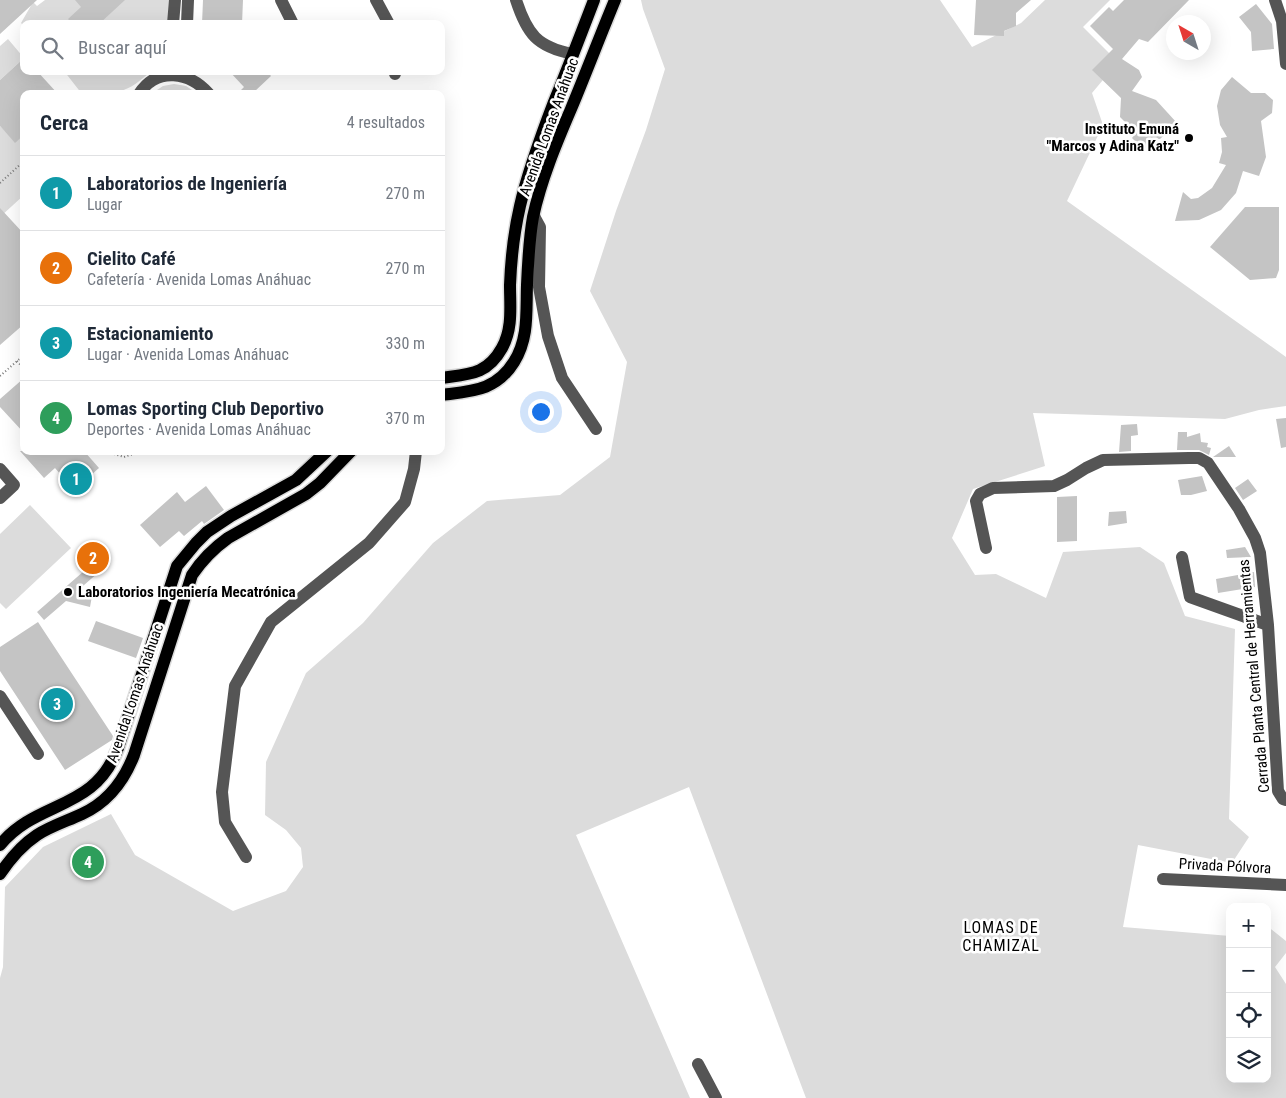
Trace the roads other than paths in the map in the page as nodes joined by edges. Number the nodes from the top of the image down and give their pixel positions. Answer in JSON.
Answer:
{"nodes":[{"id":1,"x":175,"y":0,"type":"edge"},
{"id":2,"x":188,"y":0,"type":"edge"},
{"id":3,"x":280,"y":0,"type":"edge"},
{"id":4,"x":376,"y":0,"type":"edge"},
{"id":5,"x":516,"y":0,"type":"edge"},
{"id":6,"x":594,"y":0,"type":"edge"},
{"id":7,"x":615,"y":0,"type":"edge"},
{"id":8,"x":1278,"y":1,"type":"edge"},
{"id":9,"x":173,"y":20,"type":"edge"},
{"id":10,"x":187,"y":20,"type":"edge"},
{"id":11,"x":291,"y":20,"type":"edge"},
{"id":12,"x":387,"y":20,"type":"edge"},
{"id":13,"x":573,"y":54,"type":"junction"},
{"id":14,"x":1286,"y":64,"type":"edge"},
{"id":15,"x":156,"y":75,"type":"edge"},
{"id":16,"x":175,"y":75,"type":"edge"},
{"id":17,"x":189,"y":75,"type":"edge"},
{"id":18,"x":149,"y":83,"type":"junction"},
{"id":19,"x":143,"y":90,"type":"edge"},
{"id":20,"x":206,"y":90,"type":"edge"},
{"id":21,"x":534,"y":216,"type":"junction"},
{"id":22,"x":445,"y":377,"type":"edge"},
{"id":23,"x":445,"y":394,"type":"edge"},
{"id":24,"x":596,"y":429,"type":"dead end"},
{"id":25,"x":323,"y":455,"type":"edge"},
{"id":26,"x":347,"y":455,"type":"edge"},
{"id":27,"x":416,"y":455,"type":"edge"},
{"id":28,"x":0,"y":469,"type":"edge"},
{"id":29,"x":0,"y":498,"type":"edge"},
{"id":30,"x":986,"y":548,"type":"dead end"},
{"id":31,"x":1182,"y":557,"type":"dead end"},
{"id":32,"x":1268,"y":625,"type":"junction"},
{"id":33,"x":0,"y":696,"type":"edge"},
{"id":34,"x":38,"y":754,"type":"dead end"},
{"id":35,"x":1286,"y":800,"type":"edge"},
{"id":36,"x":0,"y":845,"type":"edge"},
{"id":37,"x":246,"y":857,"type":"dead end"},
{"id":38,"x":0,"y":874,"type":"edge"},
{"id":39,"x":1163,"y":879,"type":"dead end"},
{"id":40,"x":1286,"y":885,"type":"edge"},
{"id":41,"x":698,"y":1064,"type":"dead end"},
{"id":42,"x":716,"y":1098,"type":"edge"}],
"edges":[{"from":1,"to":9,"type":"street"},
{"from":2,"to":10,"type":"street"},
{"from":3,"to":11,"type":"street"},
{"from":4,"to":12,"type":"street"},
{"from":5,"to":13,"type":"street"},
{"from":6,"to":13,"type":"main road","name":"Avenida Lomas Anáhuac"},
{"from":7,"to":21,"type":"main road","name":"Avenida Lomas Anáhuac"},
{"from":8,"to":14,"type":"street"},
{"from":13,"to":22,"type":"main road","name":"Avenida Lomas Anáhuac"},
{"from":15,"to":18,"type":"street"},
{"from":16,"to":18,"type":"street"},
{"from":17,"to":20,"type":"street"},
{"from":18,"to":19,"type":"street"},
{"from":21,"to":23,"type":"main road","name":"Avenida Lomas Anáhuac"},
{"from":21,"to":24,"type":"street"},
{"from":25,"to":36,"type":"main road","name":"Avenida Lomas Anáhuac"},
{"from":26,"to":38,"type":"main road","name":"Avenida Lomas Anáhuac"},
{"from":27,"to":37,"type":"street"},
{"from":28,"to":29,"type":"street"},
{"from":30,"to":32,"type":"street","name":"Cerrada Planta Central de Herramientas"},
{"from":31,"to":32,"type":"street"},
{"from":32,"to":35,"type":"street","name":"Cerrada Planta Central de Herramientas"},
{"from":33,"to":34,"type":"street"},
{"from":39,"to":40,"type":"street","name":"Privada Pólvora"},
{"from":41,"to":42,"type":"street"}]}
